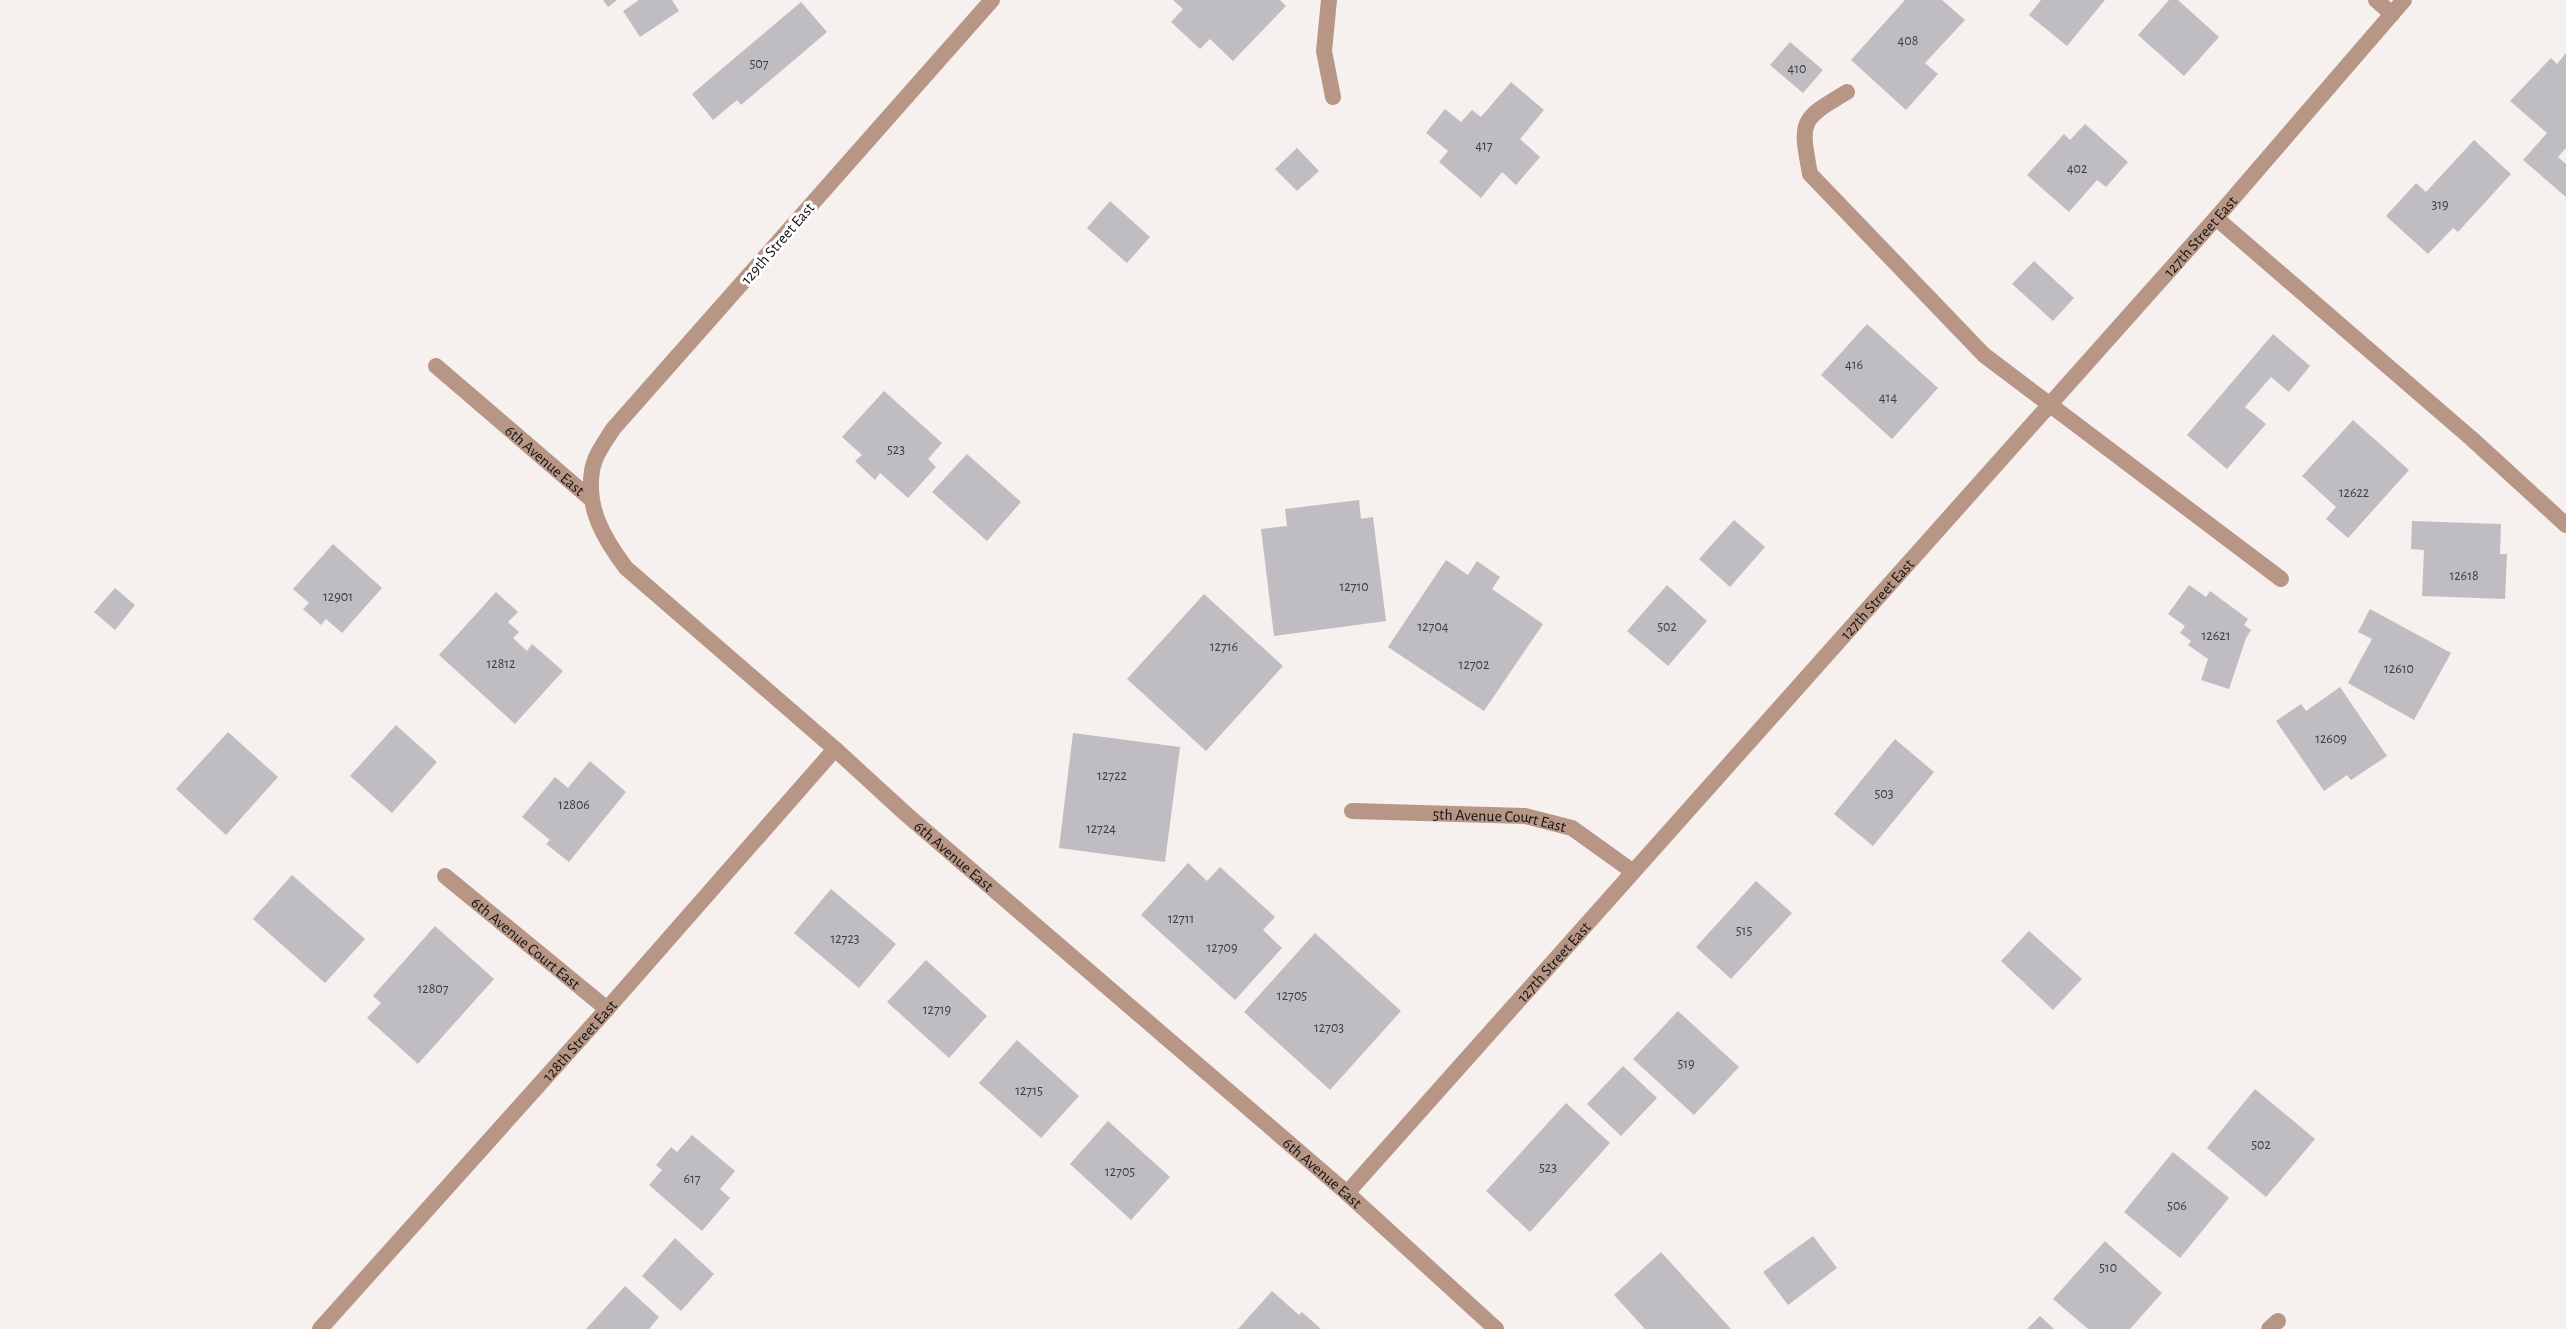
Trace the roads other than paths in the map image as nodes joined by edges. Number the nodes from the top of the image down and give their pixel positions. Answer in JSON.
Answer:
{"nodes":[{"id":1,"x":992,"y":0,"type":"edge"},
{"id":2,"x":1329,"y":0,"type":"edge"},
{"id":3,"x":2376,"y":0,"type":"edge"},
{"id":4,"x":2404,"y":0,"type":"edge"},
{"id":5,"x":2392,"y":14,"type":"junction"},
{"id":6,"x":1847,"y":92,"type":"dead end"},
{"id":7,"x":1333,"y":97,"type":"dead end"},
{"id":8,"x":2216,"y":218,"type":"junction"},
{"id":9,"x":436,"y":366,"type":"dead end"},
{"id":10,"x":2051,"y":403,"type":"junction"},
{"id":11,"x":592,"y":500,"type":"junction"},
{"id":12,"x":2566,"y":525,"type":"edge"},
{"id":13,"x":2281,"y":579,"type":"dead end"},
{"id":14,"x":835,"y":748,"type":"junction"},
{"id":15,"x":1352,"y":811,"type":"dead end"},
{"id":16,"x":1632,"y":871,"type":"junction"},
{"id":17,"x":446,"y":876,"type":"dead end"},
{"id":18,"x":606,"y":1009,"type":"junction"},
{"id":19,"x":1347,"y":1193,"type":"junction"},
{"id":20,"x":320,"y":1329,"type":"edge"},
{"id":21,"x":1496,"y":1329,"type":"edge"}],
"edges":[{"from":1,"to":11,"type":"street","name":"129th Street East"},
{"from":2,"to":7,"type":"street"},
{"from":3,"to":5,"type":"street"},
{"from":4,"to":5,"type":"street","name":"127th Street East"},
{"from":5,"to":8,"type":"street","name":"127th Street East"},
{"from":6,"to":10,"type":"street"},
{"from":8,"to":10,"type":"street","name":"127th Street East"},
{"from":8,"to":12,"type":"street"},
{"from":9,"to":11,"type":"street","name":"6th Avenue East"},
{"from":10,"to":13,"type":"street"},
{"from":10,"to":16,"type":"street","name":"127th Street East"},
{"from":11,"to":14,"type":"street","name":"6th Avenue East"},
{"from":14,"to":18,"type":"street","name":"128th Street East"},
{"from":14,"to":19,"type":"street","name":"6th Avenue East"},
{"from":15,"to":16,"type":"street","name":"5th Avenue Court East"},
{"from":16,"to":19,"type":"street","name":"127th Street East"},
{"from":17,"to":18,"type":"street","name":"6th Avenue Court East"},
{"from":18,"to":20,"type":"street","name":"128th Street East"},
{"from":19,"to":21,"type":"street","name":"6th Avenue East"}]}
